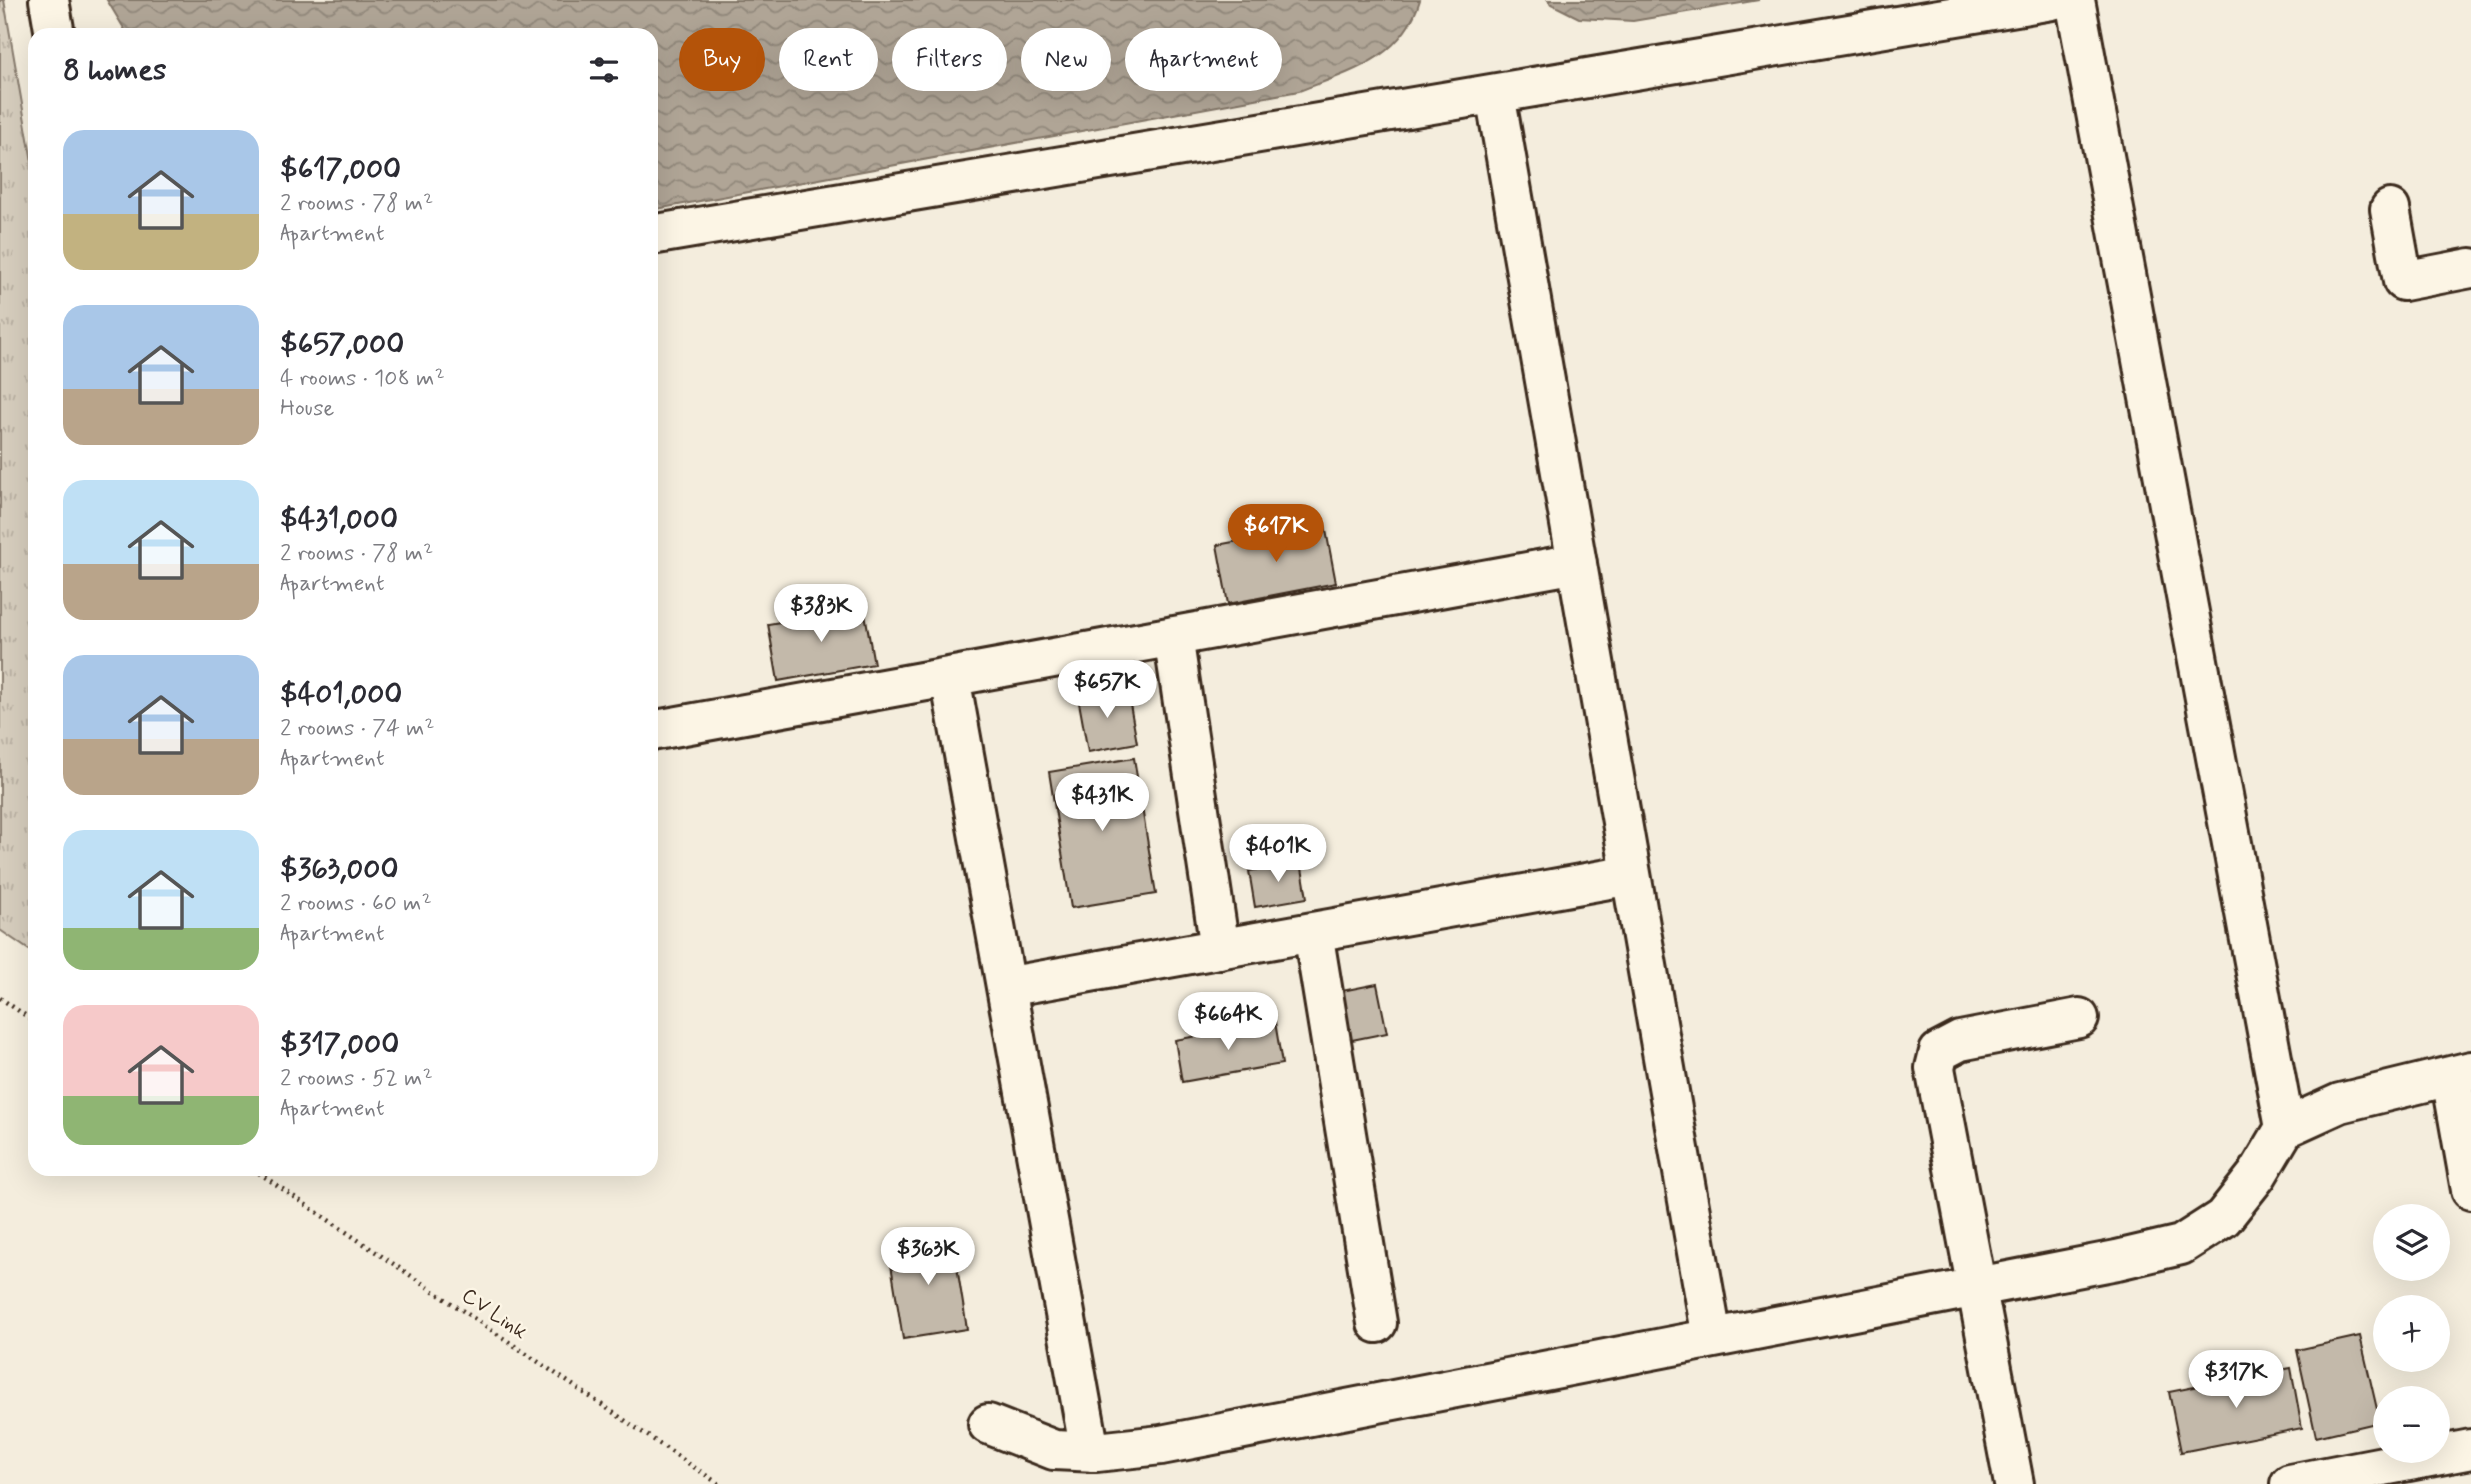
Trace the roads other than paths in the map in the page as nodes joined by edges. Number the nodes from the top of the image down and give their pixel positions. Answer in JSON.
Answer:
{"nodes":[{"id":1,"x":49,"y":0,"type":"edge"},
{"id":2,"x":2052,"y":0,"type":"edge"},
{"id":3,"x":2075,"y":0,"type":"edge"},
{"id":4,"x":54,"y":28,"type":"edge"},
{"id":5,"x":1495,"y":94,"type":"junction"},
{"id":6,"x":2390,"y":209,"type":"dead end"},
{"id":7,"x":658,"y":234,"type":"edge"},
{"id":8,"x":2471,"y":268,"type":"edge"},
{"id":9,"x":1577,"y":563,"type":"junction"},
{"id":10,"x":1173,"y":636,"type":"junction"},
{"id":11,"x":950,"y":677,"type":"junction"},
{"id":12,"x":658,"y":730,"type":"edge"},
{"id":13,"x":1631,"y":875,"type":"junction"},
{"id":14,"x":1312,"y":932,"type":"junction"},
{"id":15,"x":1220,"y":949,"type":"junction"},
{"id":16,"x":1006,"y":987,"type":"junction"},
{"id":17,"x":2079,"y":1018,"type":"dead end"},
{"id":18,"x":2461,"y":1074,"type":"edge"},
{"id":19,"x":2285,"y":1128,"type":"junction"},
{"id":20,"x":2471,"y":1191,"type":"edge"},
{"id":21,"x":1977,"y":1287,"type":"junction"},
{"id":22,"x":1377,"y":1323,"type":"dead end"},
{"id":23,"x":1712,"y":1338,"type":"junction"},
{"id":24,"x":988,"y":1424,"type":"dead end"},
{"id":25,"x":2471,"y":1449,"type":"edge"},
{"id":26,"x":1090,"y":1452,"type":"junction"},
{"id":27,"x":2014,"y":1484,"type":"edge"},
{"id":28,"x":2290,"y":1484,"type":"edge"}],
"edges":[{"from":1,"to":4,"type":"lane"},
{"from":2,"to":5,"type":"lane"},
{"from":3,"to":19,"type":"lane"},
{"from":5,"to":7,"type":"lane"},
{"from":5,"to":9,"type":"lane"},
{"from":6,"to":8,"type":"lane"},
{"from":9,"to":10,"type":"lane"},
{"from":9,"to":13,"type":"lane"},
{"from":10,"to":11,"type":"lane"},
{"from":10,"to":15,"type":"lane"},
{"from":11,"to":12,"type":"lane"},
{"from":11,"to":16,"type":"lane"},
{"from":13,"to":14,"type":"lane"},
{"from":13,"to":23,"type":"lane"},
{"from":14,"to":15,"type":"lane"},
{"from":14,"to":22,"type":"lane"},
{"from":15,"to":16,"type":"lane"},
{"from":16,"to":26,"type":"lane"},
{"from":17,"to":21,"type":"lane"},
{"from":18,"to":19,"type":"lane"},
{"from":18,"to":20,"type":"lane"},
{"from":19,"to":21,"type":"lane"},
{"from":21,"to":23,"type":"lane"},
{"from":21,"to":27,"type":"lane"},
{"from":23,"to":26,"type":"lane"},
{"from":24,"to":26,"type":"lane"},
{"from":25,"to":28,"type":"lane"}]}
